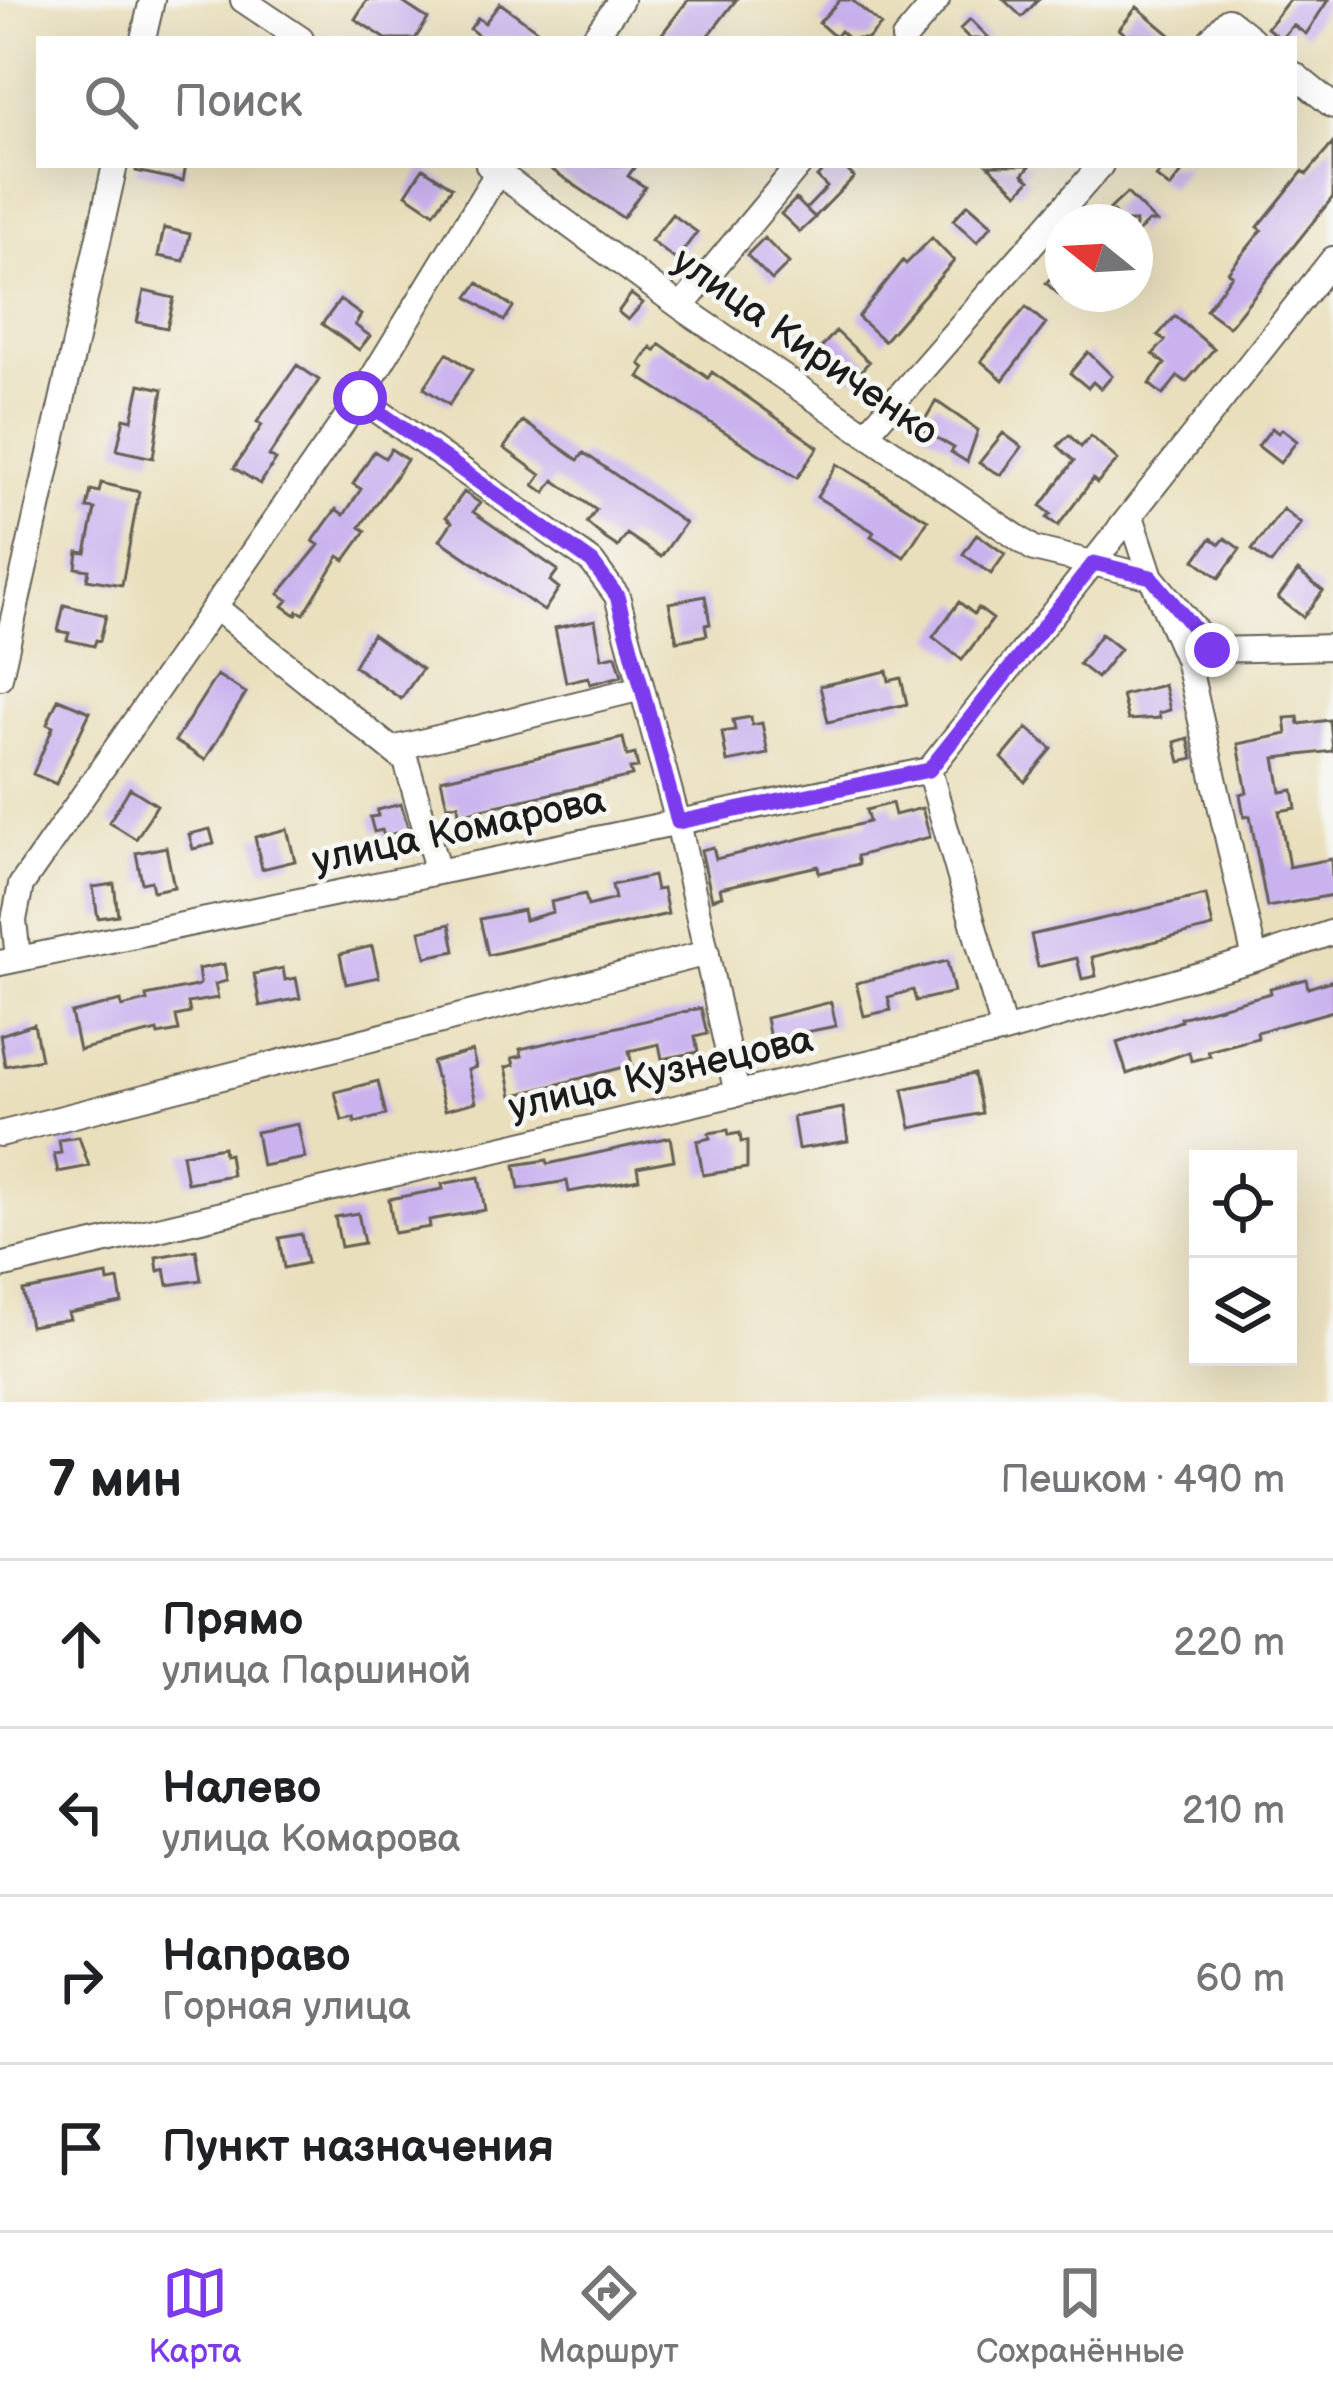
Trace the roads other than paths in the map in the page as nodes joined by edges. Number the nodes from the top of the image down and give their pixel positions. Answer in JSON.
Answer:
{"nodes":[{"id":1,"x":152,"y":0,"type":"edge"},
{"id":2,"x":243,"y":0,"type":"edge"},
{"id":3,"x":621,"y":0,"type":"edge"},
{"id":4,"x":937,"y":0,"type":"edge"},
{"id":5,"x":144,"y":36,"type":"edge"},
{"id":6,"x":297,"y":36,"type":"edge"},
{"id":7,"x":595,"y":36,"type":"edge"},
{"id":8,"x":907,"y":36,"type":"edge"},
{"id":9,"x":1214,"y":36,"type":"edge"},
{"id":10,"x":1248,"y":36,"type":"edge"},
{"id":11,"x":1297,"y":76,"type":"edge"},
{"id":12,"x":1333,"y":106,"type":"edge"},
{"id":13,"x":114,"y":168,"type":"edge"},
{"id":14,"x":495,"y":168,"type":"edge"},
{"id":15,"x":497,"y":168,"type":"edge"},
{"id":16,"x":797,"y":168,"type":"edge"},
{"id":17,"x":1098,"y":168,"type":"edge"},
{"id":18,"x":1333,"y":259,"type":"edge"},
{"id":19,"x":681,"y":307,"type":"junction"},
{"id":20,"x":360,"y":398,"type":"junction"},
{"id":21,"x":866,"y":434,"type":"junction"},
{"id":22,"x":1131,"y":516,"type":"junction"},
{"id":23,"x":1094,"y":563,"type":"junction"},
{"id":24,"x":1151,"y":577,"type":"junction"},
{"id":25,"x":214,"y":607,"type":"junction"},
{"id":26,"x":1333,"y":647,"type":"edge"},
{"id":27,"x":0,"y":677,"type":"edge"},
{"id":28,"x":642,"y":688,"type":"junction"},
{"id":29,"x":392,"y":749,"type":"junction"},
{"id":30,"x":929,"y":770,"type":"junction"},
{"id":31,"x":678,"y":822,"type":"junction"},
{"id":32,"x":438,"y":872,"type":"junction"},
{"id":33,"x":1333,"y":932,"type":"edge"},
{"id":34,"x":707,"y":953,"type":"junction"},
{"id":35,"x":1255,"y":959,"type":"junction"},
{"id":36,"x":9,"y":961,"type":"edge"},
{"id":37,"x":1004,"y":1031,"type":"junction"},
{"id":38,"x":737,"y":1094,"type":"junction"},
{"id":39,"x":0,"y":1135,"type":"edge"},
{"id":40,"x":0,"y":1266,"type":"edge"}],
"edges":[{"from":1,"to":5,"type":"street"},
{"from":2,"to":6,"type":"street"},
{"from":3,"to":7,"type":"street"},
{"from":4,"to":8,"type":"street"},
{"from":9,"to":10,"type":"street"},
{"from":11,"to":12,"type":"street"},
{"from":13,"to":27,"type":"street"},
{"from":14,"to":20,"type":"street"},
{"from":15,"to":19,"type":"street","name":"улица Кириченко"},
{"from":16,"to":19,"type":"street"},
{"from":17,"to":21,"type":"street"},
{"from":18,"to":22,"type":"street"},
{"from":19,"to":21,"type":"street","name":"улица Кириченко"},
{"from":20,"to":25,"type":"street"},
{"from":20,"to":28,"type":"street"},
{"from":21,"to":23,"type":"street","name":"улица Кириченко"},
{"from":22,"to":23,"type":"street"},
{"from":22,"to":24,"type":"street"},
{"from":23,"to":24,"type":"street","name":"улица Кириченко"},
{"from":23,"to":30,"type":"street"},
{"from":24,"to":26,"type":"street"},
{"from":24,"to":35,"type":"street"},
{"from":25,"to":29,"type":"street"},
{"from":25,"to":36,"type":"street"},
{"from":28,"to":29,"type":"street"},
{"from":28,"to":31,"type":"street"},
{"from":29,"to":32,"type":"street"},
{"from":30,"to":31,"type":"street","name":"улица Комарова"},
{"from":30,"to":37,"type":"street"},
{"from":31,"to":32,"type":"street","name":"улица Комарова"},
{"from":31,"to":34,"type":"street"},
{"from":32,"to":36,"type":"street","name":"улица Комарова"},
{"from":33,"to":35,"type":"street","name":"улица Кузнецова"},
{"from":34,"to":38,"type":"street"},
{"from":34,"to":39,"type":"street"},
{"from":35,"to":37,"type":"street","name":"улица Кузнецова"},
{"from":37,"to":38,"type":"street","name":"улица Кузнецова"},
{"from":38,"to":40,"type":"street","name":"улица Кузнецова"}]}
